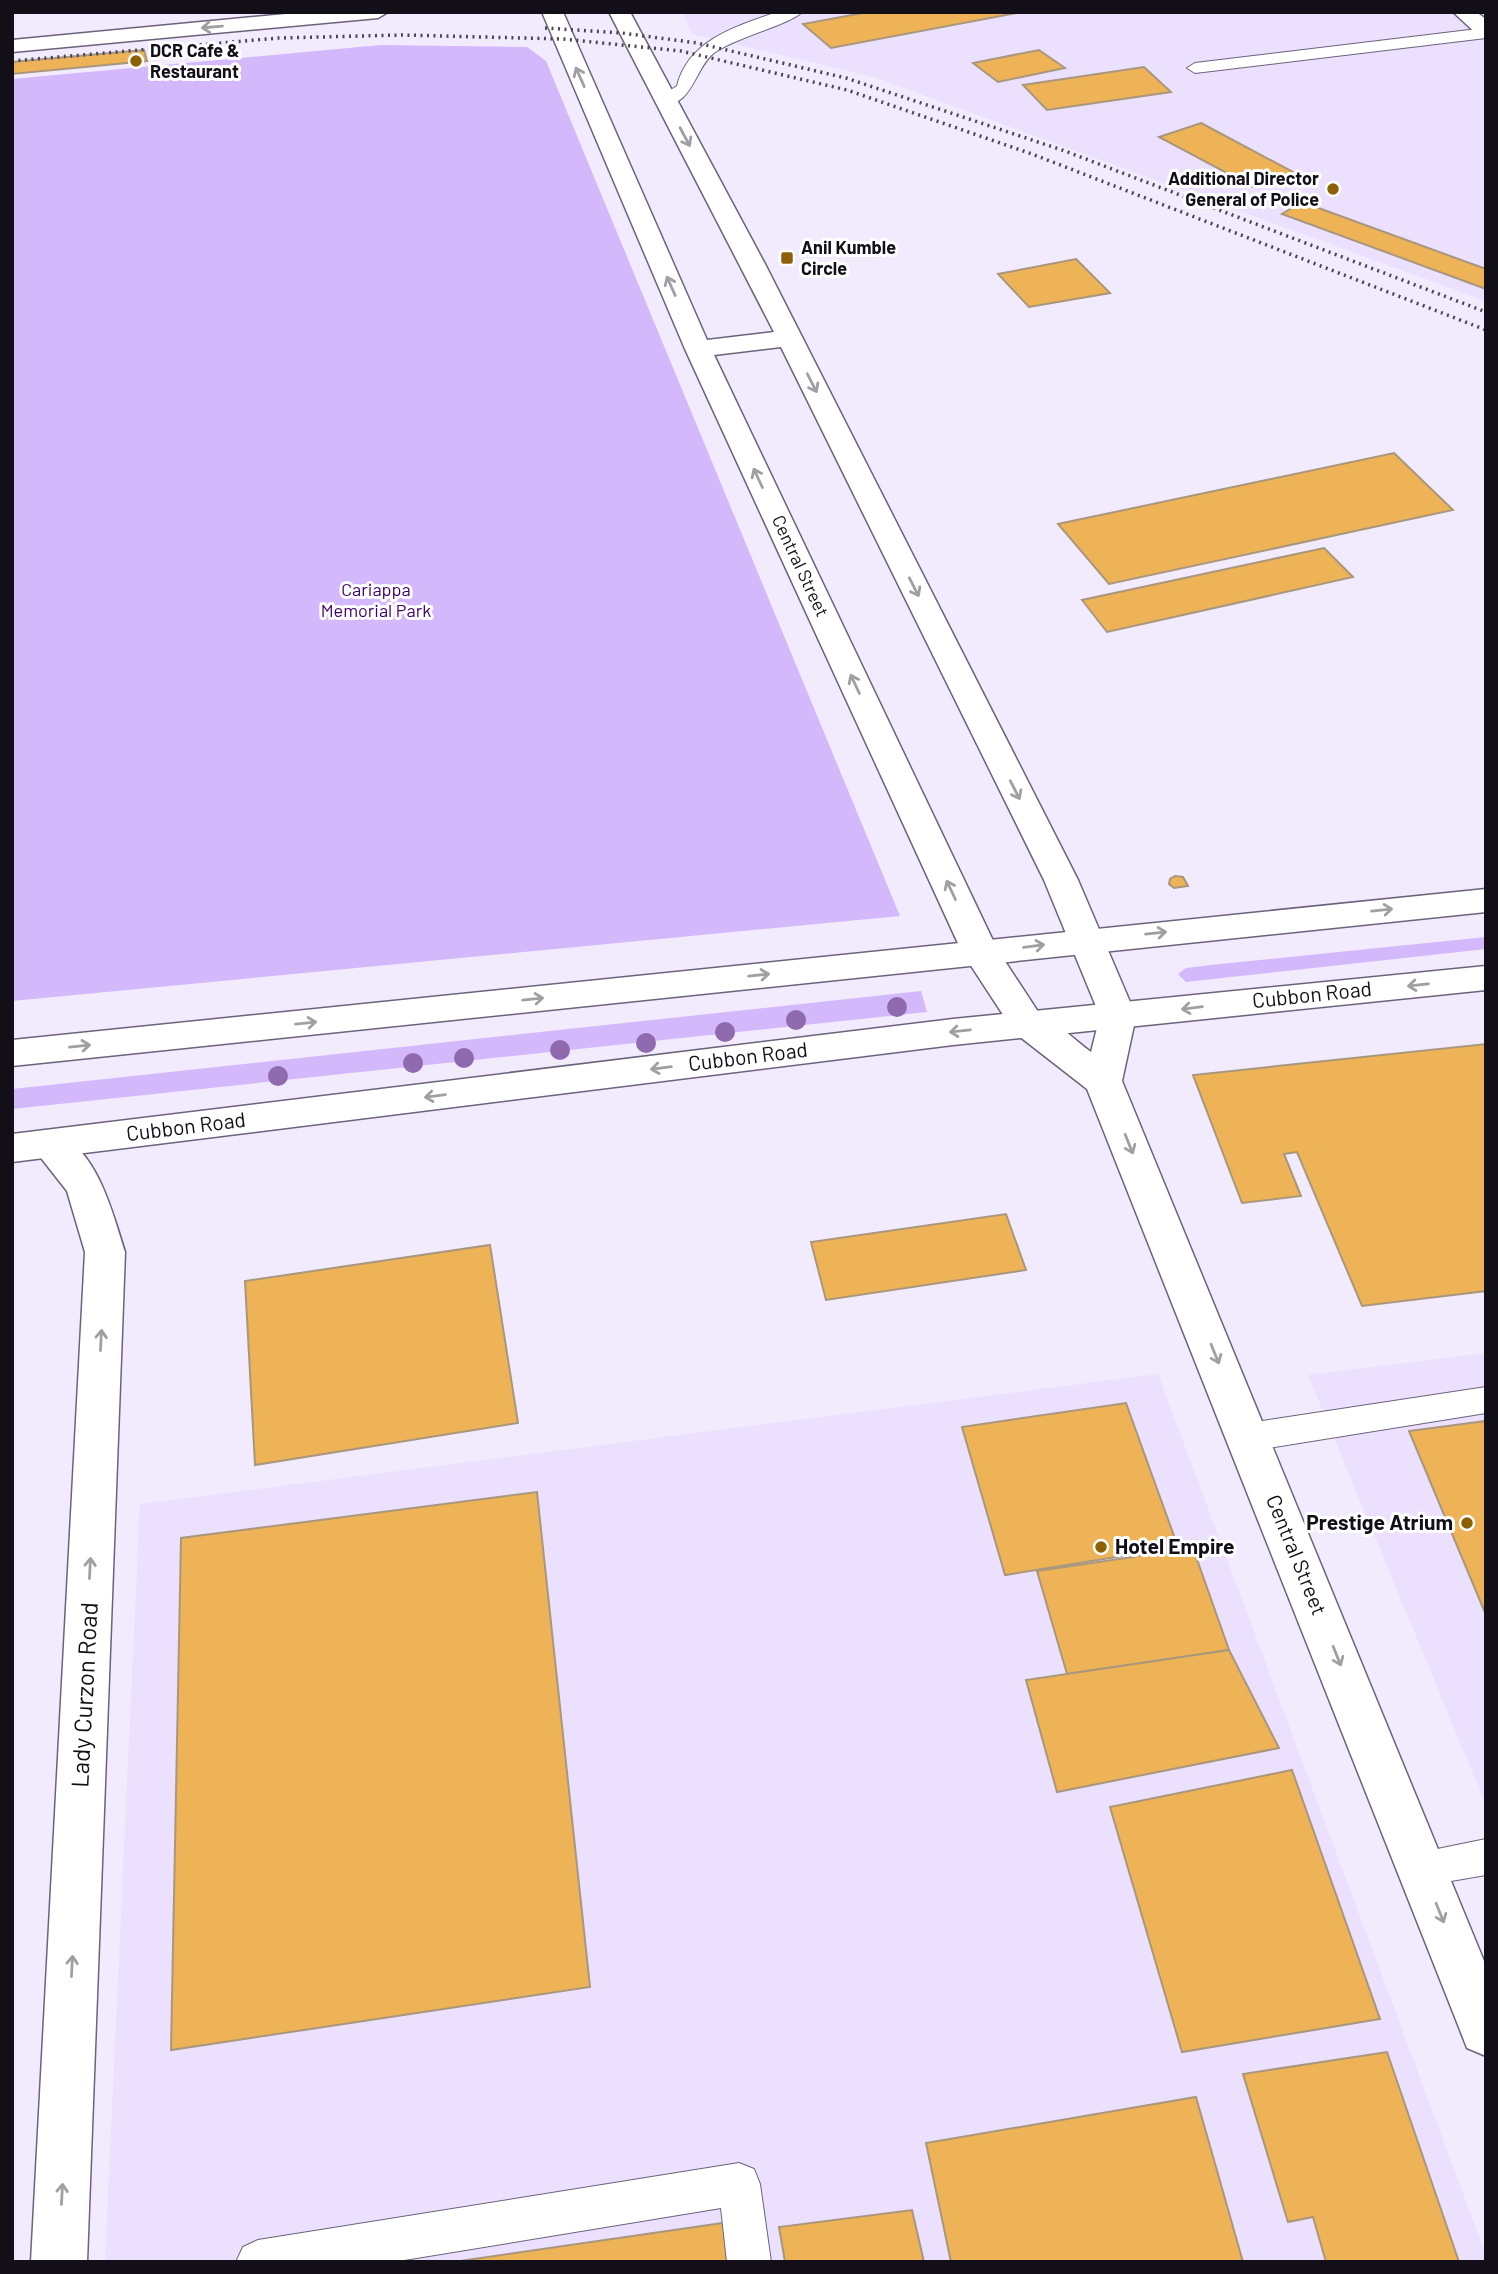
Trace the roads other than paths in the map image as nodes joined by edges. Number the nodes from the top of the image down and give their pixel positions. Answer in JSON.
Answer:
{"nodes":[{"id":1,"x":378,"y":12,"type":"edge"},
{"id":2,"x":552,"y":12,"type":"edge"},
{"id":3,"x":619,"y":12,"type":"edge"},
{"id":4,"x":794,"y":12,"type":"edge"},
{"id":5,"x":1464,"y":12,"type":"edge"},
{"id":6,"x":1486,"y":32,"type":"edge"},
{"id":7,"x":12,"y":46,"type":"edge"},
{"id":8,"x":1195,"y":68,"type":"dead end"},
{"id":9,"x":665,"y":99,"type":"junction"},
{"id":10,"x":789,"y":338,"type":"junction"},
{"id":11,"x":698,"y":349,"type":"junction"},
{"id":12,"x":1486,"y":900,"type":"edge"},
{"id":13,"x":1088,"y":940,"type":"junction"},
{"id":14,"x":980,"y":952,"type":"junction"},
{"id":15,"x":1486,"y":978,"type":"edge"},
{"id":16,"x":1118,"y":1016,"type":"junction"},
{"id":17,"x":1028,"y":1024,"type":"junction"},
{"id":18,"x":12,"y":1053,"type":"edge"},
{"id":19,"x":1103,"y":1081,"type":"junction"},
{"id":20,"x":31,"y":1146,"type":"edge"},
{"id":21,"x":1486,"y":1400,"type":"edge"},
{"id":22,"x":1249,"y":1437,"type":"junction"},
{"id":23,"x":1486,"y":1857,"type":"edge"},
{"id":24,"x":1422,"y":1868,"type":"junction"},
{"id":25,"x":1486,"y":2030,"type":"edge"},
{"id":26,"x":59,"y":2262,"type":"edge"},
{"id":27,"x":258,"y":2262,"type":"edge"},
{"id":28,"x":749,"y":2262,"type":"edge"}],
"edges":[{"from":1,"to":7,"type":"main road","one_way":true},
{"from":11,"to":2,"type":"main road","name":"Central Street","one_way":true},
{"from":3,"to":9,"type":"main road"},
{"from":4,"to":9,"type":"lane"},
{"from":5,"to":6,"type":"main road"},
{"from":6,"to":8,"type":"lane"},
{"from":9,"to":10,"type":"main road","one_way":true},
{"from":10,"to":11,"type":"main road"},
{"from":10,"to":13,"type":"main road","one_way":true},
{"from":14,"to":11,"type":"main road","name":"Central Street","one_way":true},
{"from":13,"to":12,"type":"main road","one_way":true},
{"from":14,"to":13,"type":"main road","one_way":true},
{"from":13,"to":16,"type":"main road"},
{"from":14,"to":17,"type":"main road","name":"Central Street"},
{"from":18,"to":14,"type":"main road","one_way":true},
{"from":15,"to":16,"type":"main road","name":"Cubbon Road","one_way":true},
{"from":16,"to":17,"type":"main road","name":"Cubbon Road"},
{"from":16,"to":19,"type":"main road"},
{"from":17,"to":19,"type":"main road","name":"Central Street"},
{"from":17,"to":20,"type":"main road","name":"Cubbon Road","one_way":true},
{"from":19,"to":22,"type":"main road","name":"Central Street","one_way":true},
{"from":26,"to":20,"type":"main road","name":"Lady Curzon Road","one_way":true},
{"from":21,"to":22,"type":"lane"},
{"from":22,"to":24,"type":"main road","name":"Central Street","one_way":true},
{"from":23,"to":24,"type":"lane"},
{"from":24,"to":25,"type":"main road","name":"Central Street","one_way":true},
{"from":27,"to":28,"type":"lane"}]}
